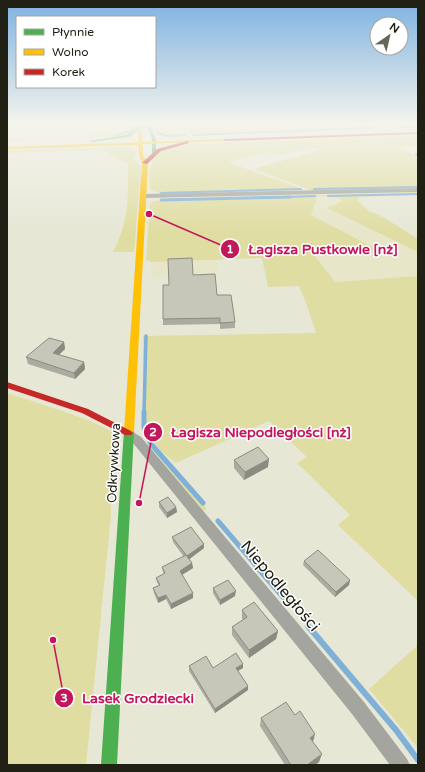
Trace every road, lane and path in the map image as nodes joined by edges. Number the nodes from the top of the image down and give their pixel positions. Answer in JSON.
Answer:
{"nodes":[{"id":1,"x":144,"y":160,"type":"edge"},
{"id":2,"x":146,"y":160,"type":"edge"},
{"id":3,"x":145,"y":163,"type":"junction"},
{"id":4,"x":418,"y":190,"type":"edge"},
{"id":5,"x":143,"y":196,"type":"junction"},
{"id":6,"x":7,"y":385,"type":"edge"},
{"id":7,"x":128,"y":433,"type":"junction"},
{"id":8,"x":109,"y":765,"type":"edge"},
{"id":9,"x":400,"y":765,"type":"edge"}],
"edges":[{"from":1,"to":3,"type":"main road","name":"Odkrywkowa"},
{"from":2,"to":3,"type":"main road"},
{"from":3,"to":5,"type":"main road","name":"Odkrywkowa"},
{"from":4,"to":5,"type":"street"},
{"from":5,"to":7,"type":"main road","name":"Odkrywkowa"},
{"from":6,"to":7,"type":"main road"},
{"from":7,"to":8,"type":"main road","name":"Odkrywkowa"},
{"from":7,"to":9,"type":"street","name":"Niepodległości"}]}
